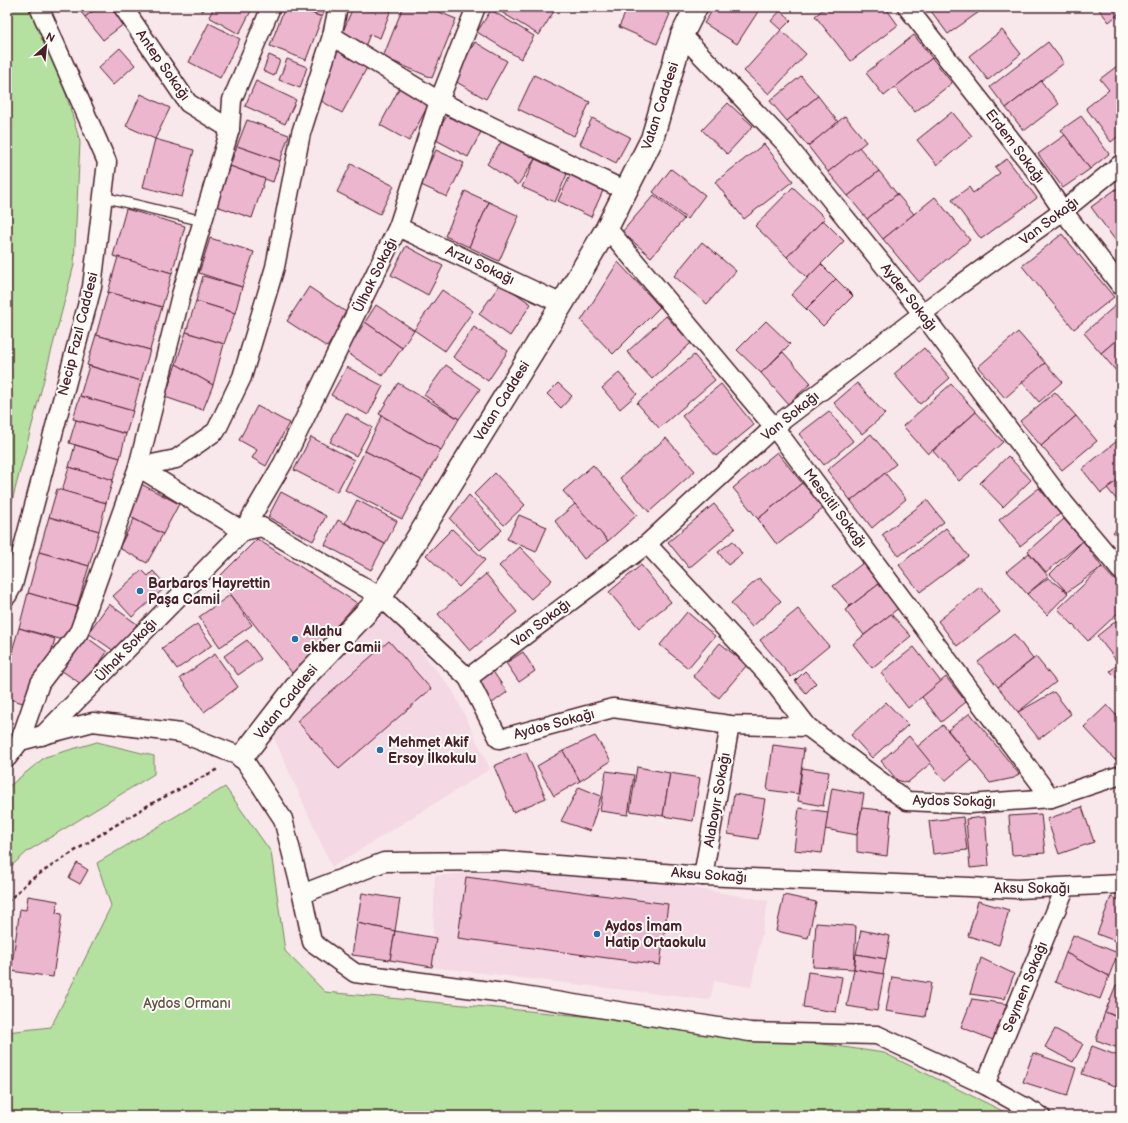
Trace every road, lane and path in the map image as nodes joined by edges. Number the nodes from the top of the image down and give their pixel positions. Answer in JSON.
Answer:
{"nodes":[{"id":1,"x":40,"y":7,"type":"edge"},
{"id":2,"x":123,"y":7,"type":"edge"},
{"id":3,"x":271,"y":7,"type":"edge"},
{"id":4,"x":338,"y":7,"type":"edge"},
{"id":5,"x":476,"y":7,"type":"edge"},
{"id":6,"x":696,"y":7,"type":"edge"},
{"id":7,"x":907,"y":7,"type":"edge"},
{"id":8,"x":682,"y":35,"type":"junction"},
{"id":9,"x":332,"y":36,"type":"junction"},
{"id":10,"x":439,"y":101,"type":"junction"},
{"id":11,"x":230,"y":129,"type":"junction"},
{"id":12,"x":1121,"y":164,"type":"edge"},
{"id":13,"x":626,"y":191,"type":"junction"},
{"id":14,"x":103,"y":197,"type":"junction"},
{"id":15,"x":1063,"y":211,"type":"junction"},
{"id":16,"x":203,"y":221,"type":"junction"},
{"id":17,"x":398,"y":226,"type":"junction"},
{"id":18,"x":607,"y":228,"type":"junction"},
{"id":19,"x":1121,"y":286,"type":"edge"},
{"id":20,"x":562,"y":304,"type":"junction"},
{"id":21,"x":922,"y":313,"type":"junction"},
{"id":22,"x":774,"y":427,"type":"junction"},
{"id":23,"x":138,"y":467,"type":"junction"},
{"id":24,"x":243,"y":531,"type":"junction"},
{"id":25,"x":647,"y":544,"type":"junction"},
{"id":26,"x":1121,"y":571,"type":"edge"},
{"id":27,"x":7,"y":596,"type":"edge"},
{"id":28,"x":381,"y":597,"type":"junction"},
{"id":29,"x":468,"y":678,"type":"junction"},
{"id":30,"x":730,"y":725,"type":"junction"},
{"id":31,"x":808,"y":727,"type":"junction"},
{"id":32,"x":42,"y":736,"type":"junction"},
{"id":33,"x":20,"y":741,"type":"junction"},
{"id":34,"x":242,"y":757,"type":"junction"},
{"id":35,"x":7,"y":758,"type":"edge"},
{"id":36,"x":1121,"y":775,"type":"edge"},
{"id":37,"x":1051,"y":798,"type":"junction"},
{"id":38,"x":703,"y":876,"type":"junction"},
{"id":39,"x":1121,"y":884,"type":"edge"},
{"id":40,"x":1065,"y":888,"type":"junction"},
{"id":41,"x":302,"y":894,"type":"junction"},
{"id":42,"x":7,"y":902,"type":"edge"},
{"id":43,"x":985,"y":1085,"type":"junction"},
{"id":44,"x":1041,"y":1116,"type":"edge"}],
"edges":[{"from":1,"to":14,"type":"street","name":"Necip Fazıl Caddesi"},
{"from":2,"to":11,"type":"street","name":"Antep Sokağı"},
{"from":3,"to":11,"type":"street"},
{"from":4,"to":9,"type":"street"},
{"from":5,"to":10,"type":"street","name":"Ülhak Sokağı"},
{"from":6,"to":8,"type":"street","name":"Vatan Caddesi"},
{"from":7,"to":15,"type":"street","name":"Erdem Sokağı"},
{"from":8,"to":13,"type":"street","name":"Vatan Caddesi"},
{"from":8,"to":21,"type":"street","name":"Ayder Sokağı"},
{"from":9,"to":10,"type":"street"},
{"from":9,"to":23,"type":"street"},
{"from":10,"to":13,"type":"street"},
{"from":10,"to":17,"type":"street","name":"Ülhak Sokağı"},
{"from":11,"to":16,"type":"street"},
{"from":12,"to":15,"type":"street","name":"Van Sokağı"},
{"from":13,"to":18,"type":"street","name":"Vatan Caddesi"},
{"from":14,"to":16,"type":"lane"},
{"from":14,"to":27,"type":"street","name":"Necip Fazıl Caddesi"},
{"from":15,"to":19,"type":"street","name":"Erdem Sokağı"},
{"from":15,"to":21,"type":"street","name":"Van Sokağı"},
{"from":16,"to":23,"type":"street"},
{"from":17,"to":20,"type":"street","name":"Arzu Sokağı"},
{"from":17,"to":24,"type":"street","name":"Ülhak Sokağı"},
{"from":18,"to":20,"type":"street","name":"Vatan Caddesi"},
{"from":18,"to":22,"type":"street","name":"Mescitli Sokağı"},
{"from":20,"to":28,"type":"street","name":"Vatan Caddesi"},
{"from":21,"to":22,"type":"street","name":"Van Sokağı"},
{"from":21,"to":26,"type":"street","name":"Ayder Sokağı"},
{"from":22,"to":25,"type":"street","name":"Van Sokağı"},
{"from":22,"to":37,"type":"street","name":"Mescitli Sokağı"},
{"from":23,"to":24,"type":"street"},
{"from":23,"to":33,"type":"street"},
{"from":24,"to":28,"type":"street","name":"Aydos Sokağı"},
{"from":24,"to":32,"type":"street","name":"Ülhak Sokağı"},
{"from":25,"to":29,"type":"street","name":"Van Sokağı"},
{"from":25,"to":31,"type":"street","name":"Aydos Sokağı"},
{"from":28,"to":29,"type":"street","name":"Aydos Sokağı"},
{"from":28,"to":34,"type":"street","name":"Vatan Caddesi"},
{"from":29,"to":30,"type":"street","name":"Aydos Sokağı"},
{"from":30,"to":31,"type":"street","name":"Aydos Sokağı"},
{"from":30,"to":38,"type":"street","name":"Alabayır Sokağı"},
{"from":31,"to":37,"type":"street","name":"Aydos Sokağı"},
{"from":32,"to":33,"type":"street"},
{"from":32,"to":34,"type":"street"},
{"from":33,"to":35,"type":"street"},
{"from":34,"to":41,"type":"street"},
{"from":34,"to":42,"type":"path"},
{"from":36,"to":37,"type":"street","name":"Aydos Sokağı"},
{"from":38,"to":40,"type":"street","name":"Aksu Sokağı"},
{"from":38,"to":41,"type":"street","name":"Aksu Sokağı"},
{"from":39,"to":40,"type":"street","name":"Aksu Sokağı"},
{"from":40,"to":43,"type":"street","name":"Seymen Sokağı"},
{"from":41,"to":43,"type":"street"},
{"from":43,"to":44,"type":"street"}]}
